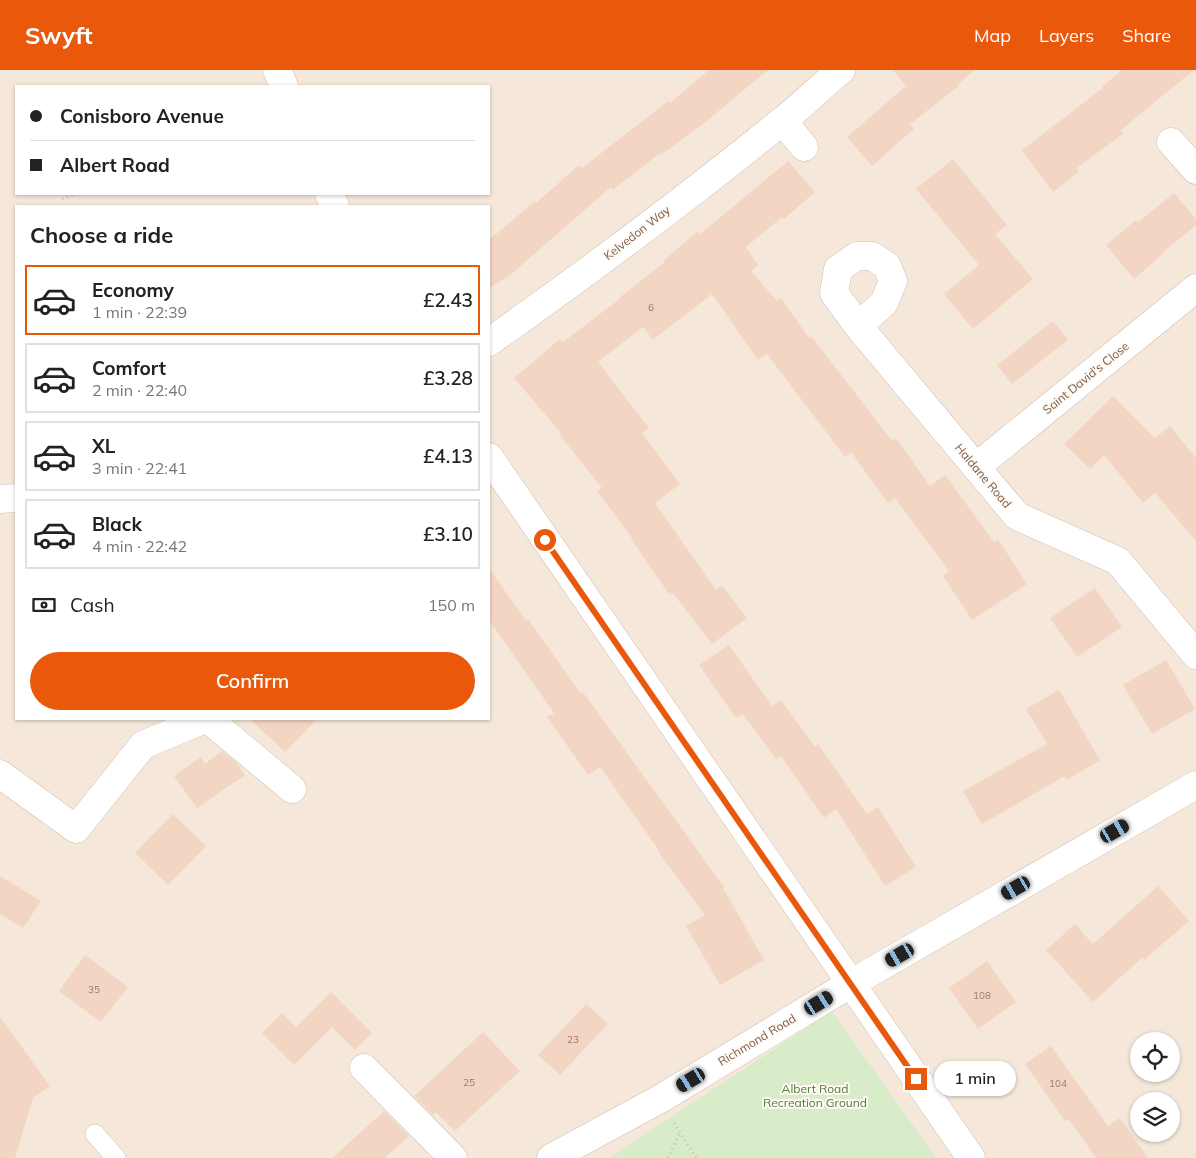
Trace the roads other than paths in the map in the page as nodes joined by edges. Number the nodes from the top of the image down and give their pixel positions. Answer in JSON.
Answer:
{"nodes":[{"id":1,"x":277,"y":70,"type":"edge"},
{"id":2,"x":841,"y":70,"type":"edge"},
{"id":3,"x":284,"y":85,"type":"edge"},
{"id":4,"x":783,"y":121,"type":"junction"},
{"id":5,"x":1171,"y":142,"type":"dead end"},
{"id":6,"x":804,"y":148,"type":"dead end"},
{"id":7,"x":1195,"y":166,"type":"edge"},
{"id":8,"x":1196,"y":288,"type":"edge"},
{"id":9,"x":858,"y":326,"type":"dead end"},
{"id":10,"x":490,"y":341,"type":"edge"},
{"id":11,"x":490,"y":458,"type":"edge"},
{"id":12,"x":976,"y":467,"type":"junction"},
{"id":13,"x":15,"y":498,"type":"edge"},
{"id":14,"x":0,"y":499,"type":"edge"},
{"id":15,"x":1196,"y":655,"type":"edge"},
{"id":16,"x":205,"y":720,"type":"edge"},
{"id":17,"x":208,"y":720,"type":"edge"},
{"id":18,"x":0,"y":774,"type":"edge"},
{"id":19,"x":1196,"y":785,"type":"edge"},
{"id":20,"x":292,"y":789,"type":"dead end"},
{"id":21,"x":850,"y":984,"type":"junction"},
{"id":22,"x":364,"y":1068,"type":"dead end"},
{"id":23,"x":95,"y":1134,"type":"dead end"},
{"id":24,"x":116,"y":1158,"type":"edge"},
{"id":25,"x":453,"y":1158,"type":"edge"},
{"id":26,"x":551,"y":1158,"type":"edge"},
{"id":27,"x":971,"y":1158,"type":"edge"}],
"edges":[{"from":1,"to":3,"type":"street"},
{"from":2,"to":4,"type":"street","name":"Kelvedon Way"},
{"from":4,"to":6,"type":"street"},
{"from":4,"to":10,"type":"street","name":"Kelvedon Way"},
{"from":5,"to":7,"type":"street"},
{"from":8,"to":12,"type":"street","name":"Saint David's Close"},
{"from":9,"to":12,"type":"street","name":"Haldane Road"},
{"from":11,"to":21,"type":"street"},
{"from":12,"to":15,"type":"street","name":"Haldane Road"},
{"from":13,"to":14,"type":"street"},
{"from":16,"to":18,"type":"street"},
{"from":17,"to":20,"type":"street"},
{"from":19,"to":21,"type":"street","name":"Richmond Road"},
{"from":21,"to":26,"type":"street","name":"Richmond Road"},
{"from":21,"to":27,"type":"street"},
{"from":22,"to":25,"type":"street"},
{"from":23,"to":24,"type":"lane"}]}
